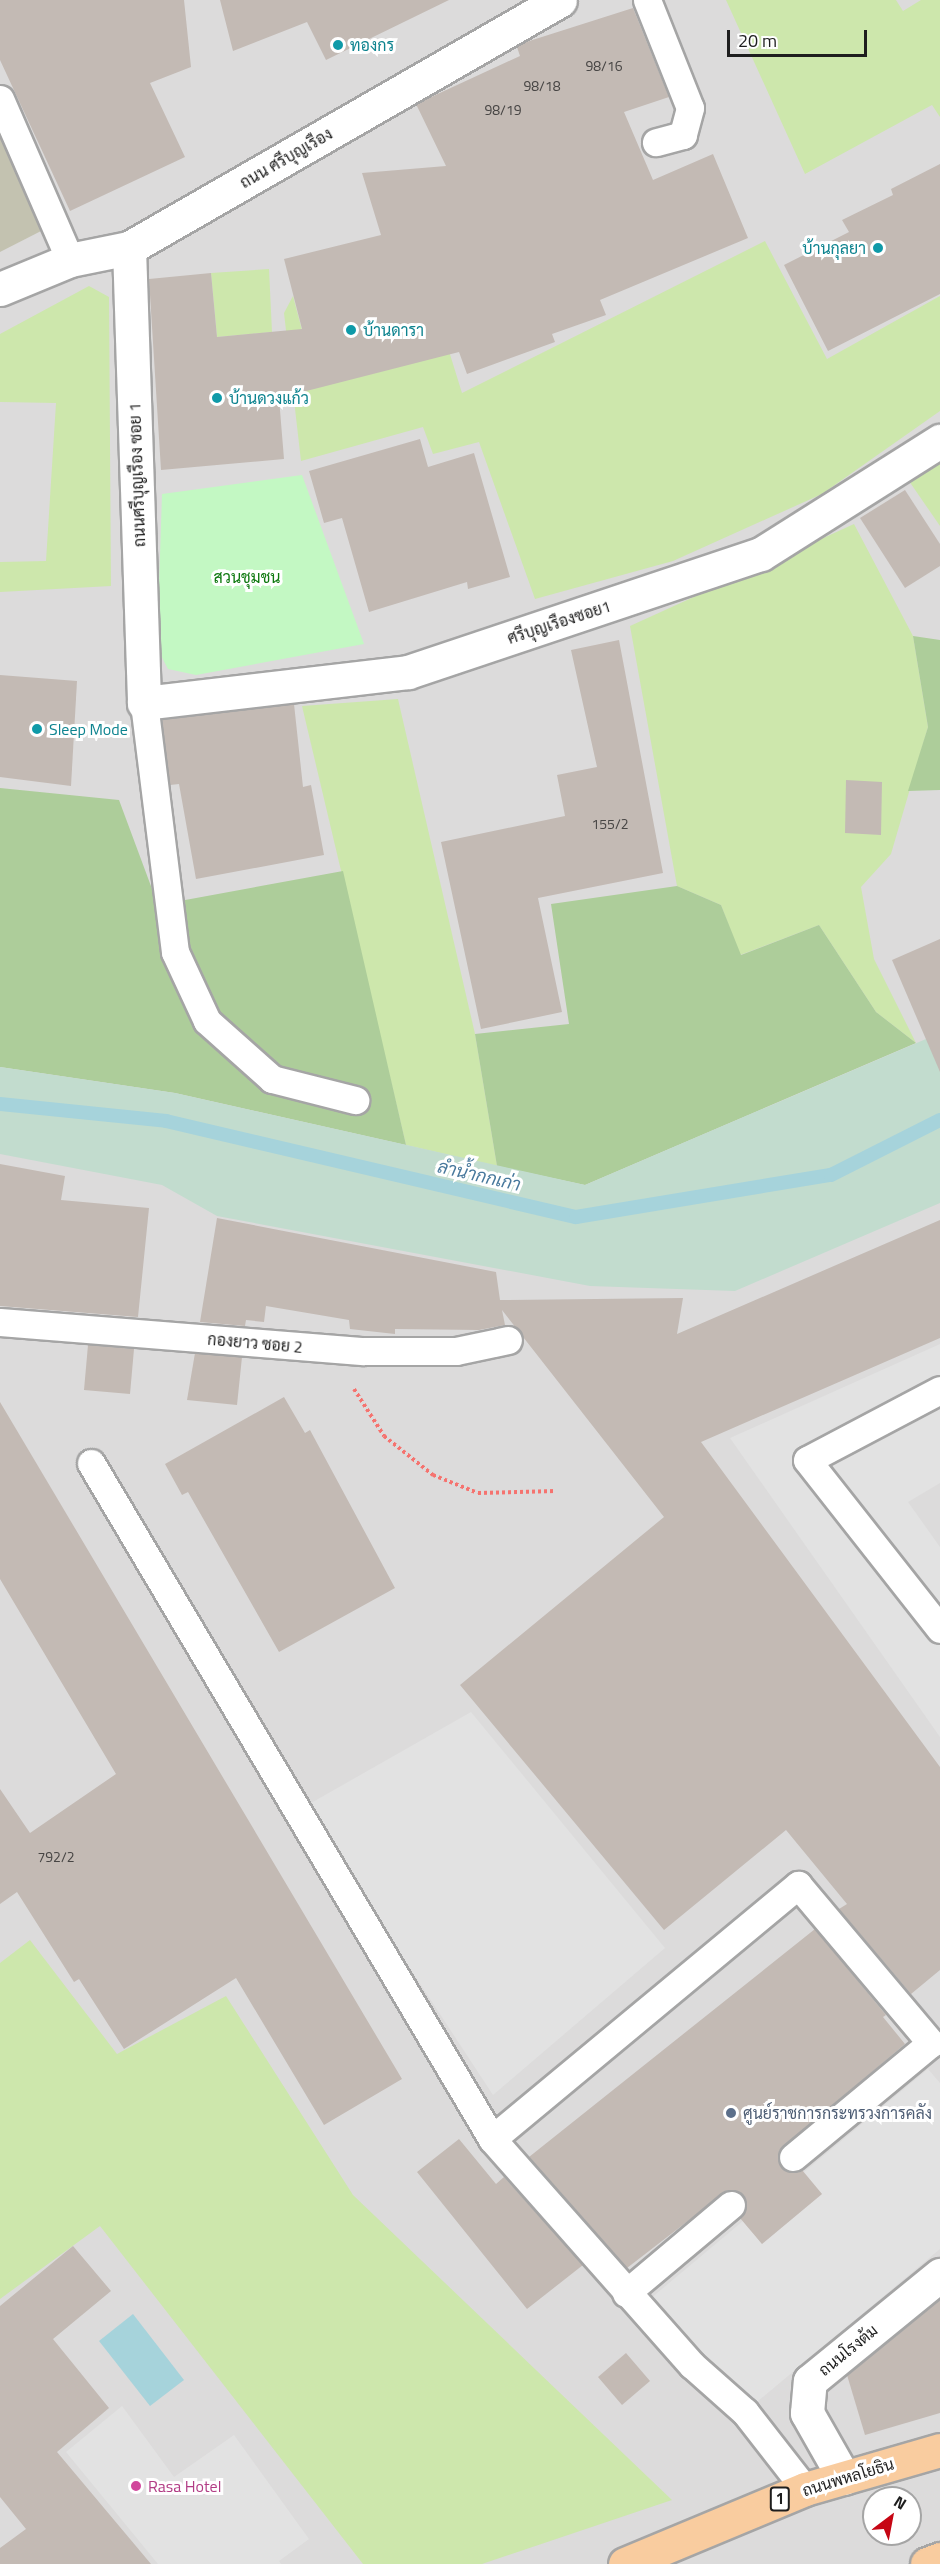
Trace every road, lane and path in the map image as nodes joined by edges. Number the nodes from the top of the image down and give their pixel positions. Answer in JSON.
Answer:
{"nodes":[{"id":1,"x":560,"y":0,"type":"edge"},
{"id":2,"x":647,"y":0,"type":"edge"},
{"id":3,"x":0,"y":99,"type":"edge"},
{"id":4,"x":656,"y":142,"type":"dead end"},
{"id":5,"x":129,"y":248,"type":"junction"},
{"id":6,"x":70,"y":260,"type":"junction"},
{"id":7,"x":0,"y":290,"type":"edge"},
{"id":8,"x":940,"y":441,"type":"edge"},
{"id":9,"x":144,"y":703,"type":"junction"},
{"id":10,"x":354,"y":1100,"type":"dead end"},
{"id":11,"x":0,"y":1322,"type":"edge"},
{"id":12,"x":508,"y":1340,"type":"dead end"},
{"id":13,"x":344,"y":1350,"type":"junction"},
{"id":14,"x":940,"y":1390,"type":"edge"},
{"id":15,"x":91,"y":1463,"type":"dead end"},
{"id":16,"x":556,"y":1491,"type":"dead end"},
{"id":17,"x":940,"y":1629,"type":"edge"},
{"id":18,"x":936,"y":2048,"type":"edge"},
{"id":19,"x":492,"y":2139,"type":"junction"},
{"id":20,"x":794,"y":2157,"type":"dead end"},
{"id":21,"x":731,"y":2205,"type":"dead end"},
{"id":22,"x":940,"y":2275,"type":"edge"},
{"id":23,"x":626,"y":2293,"type":"junction"},
{"id":24,"x":940,"y":2450,"type":"edge"},
{"id":25,"x":844,"y":2478,"type":"junction"},
{"id":26,"x":805,"y":2489,"type":"junction"},
{"id":27,"x":940,"y":2559,"type":"edge"},
{"id":28,"x":625,"y":2564,"type":"edge"},
{"id":29,"x":927,"y":2564,"type":"edge"}],
"edges":[{"from":1,"to":5,"type":"street","name":"ถนน ศรีบุญเรือง"},
{"from":2,"to":4,"type":"lane"},
{"from":3,"to":6,"type":"lane"},
{"from":5,"to":6,"type":"street","name":"ถนน ศรีบุญเรือง"},
{"from":5,"to":9,"type":"street","name":"ถนนศรีบุญเรือง ซอย 1"},
{"from":6,"to":7,"type":"street","name":"ถนน ศรีบุญเรือง"},
{"from":8,"to":9,"type":"street","name":"ศรีบุญเรืองซอย1"},
{"from":9,"to":10,"type":"lane"},
{"from":11,"to":13,"type":"lane","name":"กองยาว ซอย 2"},
{"from":12,"to":13,"type":"lane","name":"กองยาว ซอย 2"},
{"from":13,"to":16,"type":"path"},
{"from":14,"to":17,"type":"lane"},
{"from":15,"to":19,"type":"lane"},
{"from":18,"to":19,"type":"lane"},
{"from":18,"to":20,"type":"lane"},
{"from":19,"to":23,"type":"lane"},
{"from":21,"to":23,"type":"lane"},
{"from":22,"to":25,"type":"street","name":"ถนนโรงต้ม"},
{"from":23,"to":26,"type":"lane"},
{"from":24,"to":25,"type":"main road","name":"ถนนพหลโยธิน","number":"1"},
{"from":25,"to":26,"type":"main road","name":"ถนนพหลโยธิน","number":"1"},
{"from":26,"to":28,"type":"main road","name":"ถนนพหลโยธิน","number":"1"},
{"from":27,"to":29,"type":"main road"}]}
